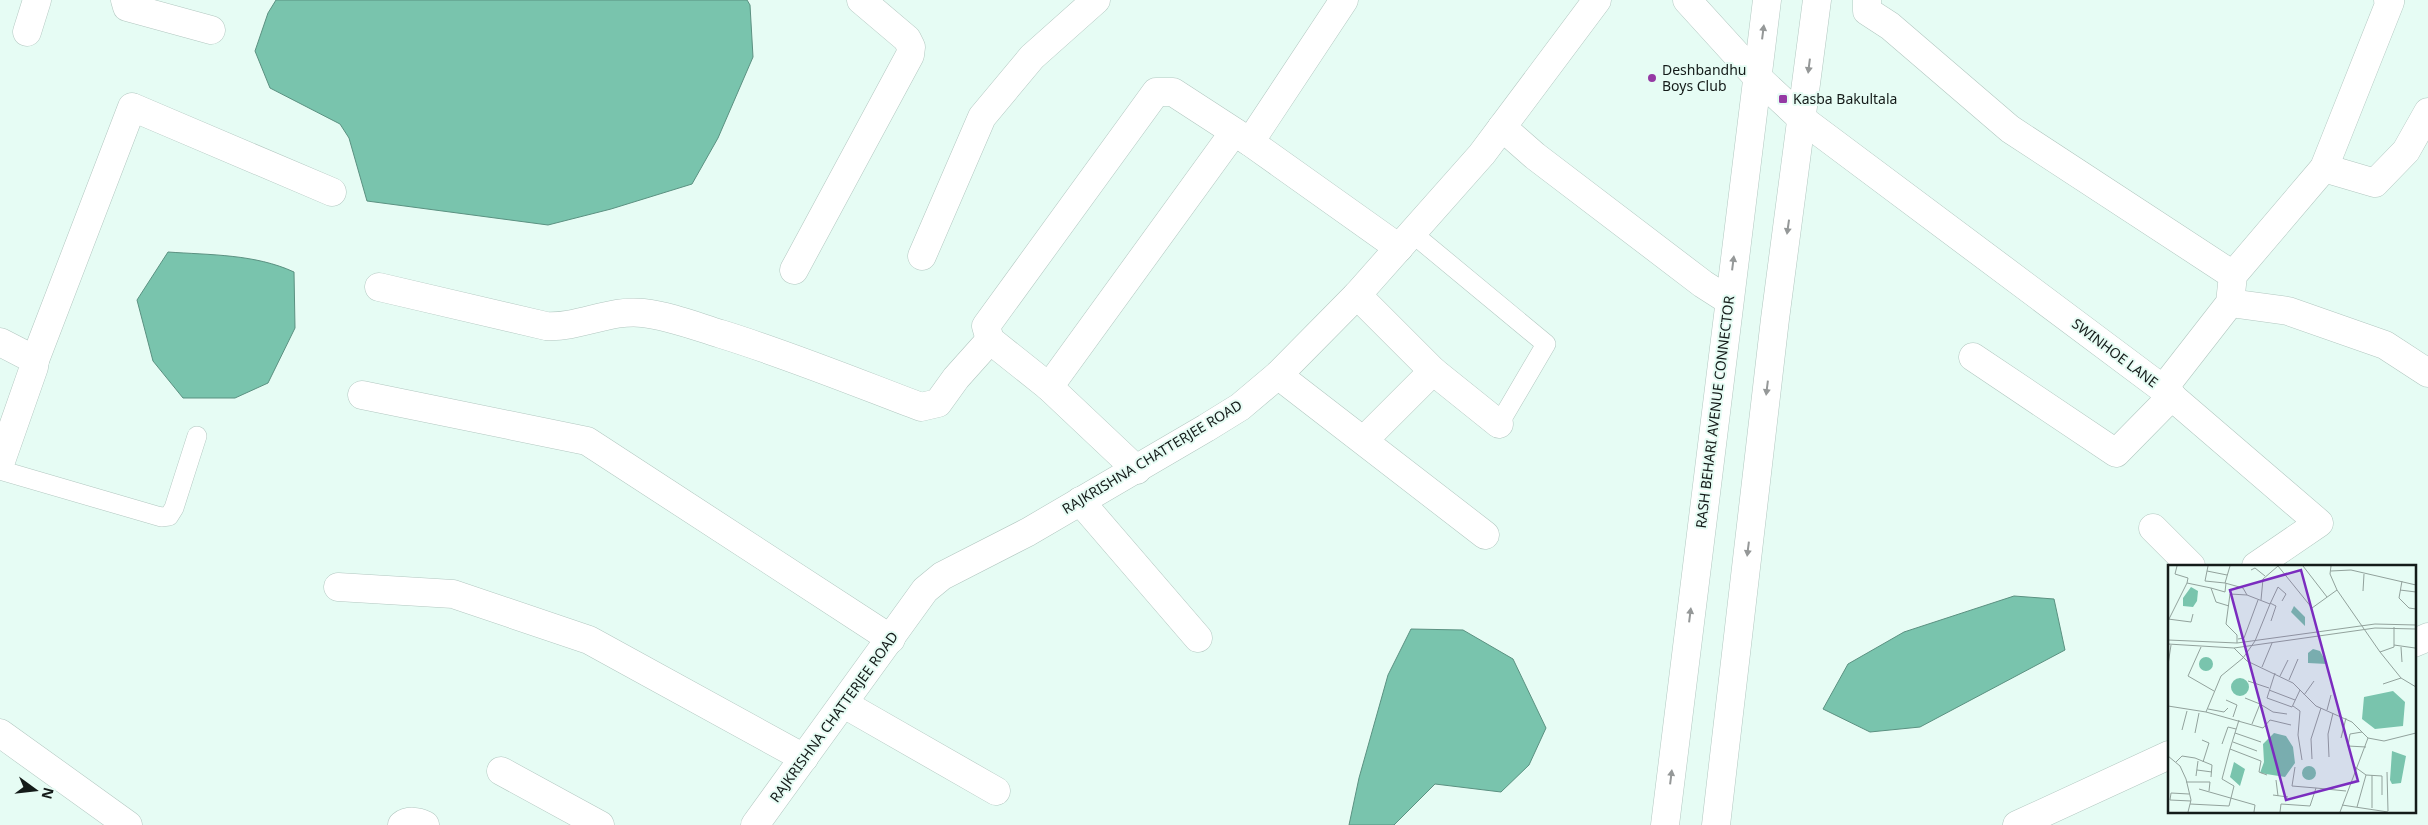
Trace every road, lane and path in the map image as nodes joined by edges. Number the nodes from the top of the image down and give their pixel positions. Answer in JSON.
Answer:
{"nodes":[{"id":1,"x":37,"y":0,"type":"edge"},
{"id":2,"x":125,"y":0,"type":"edge"},
{"id":3,"x":861,"y":0,"type":"edge"},
{"id":4,"x":1096,"y":0,"type":"edge"},
{"id":5,"x":1344,"y":0,"type":"edge"},
{"id":6,"x":1597,"y":0,"type":"edge"},
{"id":7,"x":1687,"y":0,"type":"edge"},
{"id":8,"x":1766,"y":0,"type":"edge"},
{"id":9,"x":1817,"y":0,"type":"edge"},
{"id":10,"x":1867,"y":0,"type":"edge"},
{"id":11,"x":2388,"y":0,"type":"edge"},
{"id":12,"x":211,"y":30,"type":"dead end"},
{"id":13,"x":27,"y":32,"type":"dead end"},
{"id":14,"x":1757,"y":77,"type":"junction"},
{"id":15,"x":2428,"y":112,"type":"edge"},
{"id":16,"x":1802,"y":119,"type":"junction"},
{"id":17,"x":1502,"y":128,"type":"junction"},
{"id":18,"x":1242,"y":137,"type":"junction"},
{"id":19,"x":2324,"y":168,"type":"junction"},
{"id":20,"x":332,"y":192,"type":"dead end"},
{"id":21,"x":1406,"y":240,"type":"junction"},
{"id":22,"x":922,"y":256,"type":"dead end"},
{"id":23,"x":794,"y":270,"type":"dead end"},
{"id":24,"x":2233,"y":275,"type":"junction"},
{"id":25,"x":379,"y":287,"type":"dead end"},
{"id":26,"x":1356,"y":295,"type":"junction"},
{"id":27,"x":1728,"y":300,"type":"junction"},
{"id":28,"x":2230,"y":303,"type":"junction"},
{"id":29,"x":990,"y":340,"type":"junction"},
{"id":30,"x":0,"y":342,"type":"edge"},
{"id":31,"x":1973,"y":356,"type":"dead end"},
{"id":32,"x":34,"y":360,"type":"junction"},
{"id":33,"x":1432,"y":371,"type":"junction"},
{"id":34,"x":2428,"y":373,"type":"edge"},
{"id":35,"x":1278,"y":375,"type":"junction"},
{"id":36,"x":1050,"y":387,"type":"junction"},
{"id":37,"x":2168,"y":393,"type":"junction"},
{"id":38,"x":362,"y":395,"type":"dead end"},
{"id":39,"x":1499,"y":424,"type":"joint"},
{"id":40,"x":197,"y":436,"type":"dead end"},
{"id":41,"x":1364,"y":440,"type":"junction"},
{"id":42,"x":0,"y":464,"type":"edge"},
{"id":43,"x":0,"y":470,"type":"edge"},
{"id":44,"x":1137,"y":470,"type":"junction"},
{"id":45,"x":1080,"y":500,"type":"junction"},
{"id":46,"x":2153,"y":528,"type":"dead end"},
{"id":47,"x":1485,"y":535,"type":"dead end"},
{"id":48,"x":2190,"y":565,"type":"edge"},
{"id":49,"x":2257,"y":565,"type":"edge"},
{"id":50,"x":338,"y":587,"type":"dead end"},
{"id":51,"x":2428,"y":637,"type":"edge"},
{"id":52,"x":1198,"y":638,"type":"dead end"},
{"id":53,"x":891,"y":639,"type":"junction"},
{"id":54,"x":2416,"y":642,"type":"edge"},
{"id":55,"x":844,"y":704,"type":"junction"},
{"id":56,"x":0,"y":733,"type":"edge"},
{"id":57,"x":2168,"y":755,"type":"edge"},
{"id":58,"x":804,"y":758,"type":"junction"},
{"id":59,"x":501,"y":771,"type":"dead end"},
{"id":60,"x":996,"y":791,"type":"dead end"},
{"id":61,"x":128,"y":825,"type":"edge"},
{"id":62,"x":402,"y":825,"type":"edge"},
{"id":63,"x":425,"y":825,"type":"edge"},
{"id":64,"x":600,"y":825,"type":"edge"},
{"id":65,"x":756,"y":825,"type":"edge"},
{"id":66,"x":1665,"y":825,"type":"edge"},
{"id":67,"x":1716,"y":825,"type":"edge"},
{"id":68,"x":2017,"y":825,"type":"edge"}],
"edges":[{"from":1,"to":13,"type":"street"},
{"from":2,"to":12,"type":"street"},
{"from":3,"to":23,"type":"street"},
{"from":4,"to":22,"type":"street"},
{"from":5,"to":18,"type":"street"},
{"from":6,"to":17,"type":"street","name":"RAJKRISHNA CHATTERJEE ROAD"},
{"from":7,"to":14,"type":"street"},
{"from":14,"to":8,"type":"street","name":"RASH BEHARI AVENUE CONNECTOR","one_way":true},
{"from":9,"to":16,"type":"street","one_way":true},
{"from":10,"to":24,"type":"street"},
{"from":11,"to":19,"type":"street"},
{"from":14,"to":16,"type":"street"},
{"from":27,"to":14,"type":"street","name":"RASH BEHARI AVENUE CONNECTOR","one_way":true},
{"from":15,"to":19,"type":"street"},
{"from":16,"to":37,"type":"street","name":"SWINHOE LANE"},
{"from":16,"to":67,"type":"street","one_way":true},
{"from":17,"to":21,"type":"street","name":"RAJKRISHNA CHATTERJEE ROAD"},
{"from":17,"to":27,"type":"street"},
{"from":18,"to":21,"type":"street"},
{"from":18,"to":29,"type":"street"},
{"from":18,"to":36,"type":"street"},
{"from":19,"to":24,"type":"street"},
{"from":20,"to":32,"type":"street"},
{"from":21,"to":26,"type":"street","name":"RAJKRISHNA CHATTERJEE ROAD"},
{"from":21,"to":39,"type":"lane"},
{"from":24,"to":28,"type":"street"},
{"from":25,"to":29,"type":"street"},
{"from":26,"to":33,"type":"street"},
{"from":26,"to":35,"type":"street","name":"RAJKRISHNA CHATTERJEE ROAD"},
{"from":66,"to":27,"type":"street","name":"RASH BEHARI AVENUE CONNECTOR","one_way":true},
{"from":28,"to":34,"type":"street"},
{"from":28,"to":37,"type":"street","name":"SWINHOE LANE"},
{"from":29,"to":36,"type":"street"},
{"from":30,"to":32,"type":"street"},
{"from":31,"to":37,"type":"street"},
{"from":32,"to":42,"type":"street"},
{"from":33,"to":39,"type":"street"},
{"from":33,"to":41,"type":"street"},
{"from":35,"to":41,"type":"street"},
{"from":35,"to":44,"type":"street","name":"RAJKRISHNA CHATTERJEE ROAD"},
{"from":36,"to":44,"type":"street"},
{"from":37,"to":49,"type":"street"},
{"from":38,"to":53,"type":"street"},
{"from":40,"to":43,"type":"lane"},
{"from":41,"to":47,"type":"street"},
{"from":44,"to":45,"type":"street","name":"RAJKRISHNA CHATTERJEE ROAD"},
{"from":45,"to":52,"type":"street"},
{"from":45,"to":53,"type":"street","name":"RAJKRISHNA CHATTERJEE ROAD"},
{"from":46,"to":48,"type":"street"},
{"from":50,"to":58,"type":"street"},
{"from":51,"to":54,"type":"street"},
{"from":53,"to":55,"type":"street","name":"RAJKRISHNA CHATTERJEE ROAD"},
{"from":55,"to":58,"type":"street","name":"RAJKRISHNA CHATTERJEE ROAD"},
{"from":55,"to":60,"type":"street"},
{"from":56,"to":61,"type":"street"},
{"from":57,"to":68,"type":"street"},
{"from":58,"to":65,"type":"street","name":"RAJKRISHNA CHATTERJEE ROAD"},
{"from":59,"to":64,"type":"street"},
{"from":62,"to":63,"type":"street"}]}
